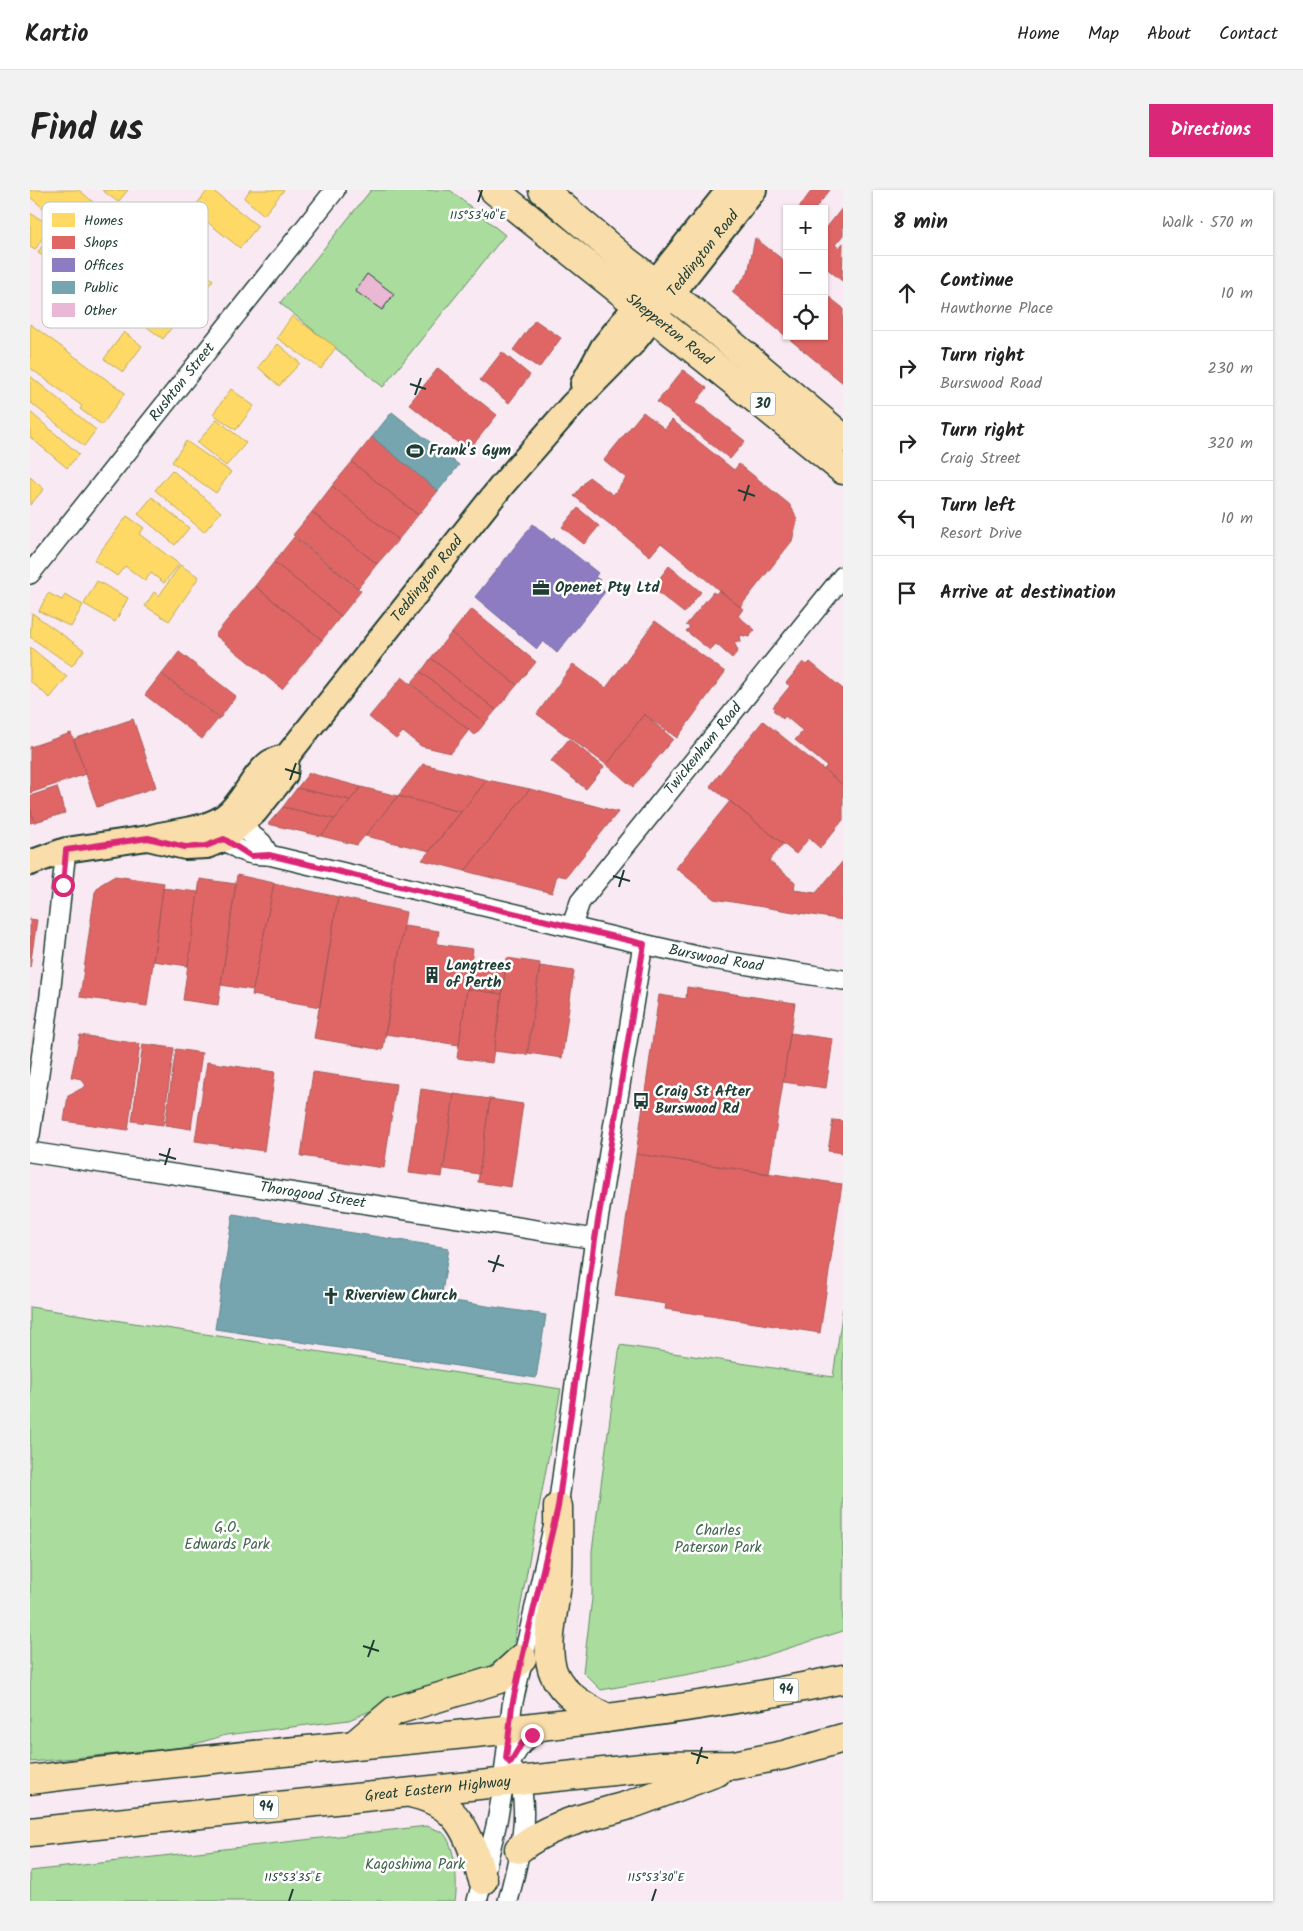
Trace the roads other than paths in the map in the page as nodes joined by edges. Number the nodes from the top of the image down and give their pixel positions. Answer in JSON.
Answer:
{"nodes":[{"id":1,"x":335,"y":190,"type":"edge"},
{"id":2,"x":494,"y":190,"type":"edge"},
{"id":3,"x":542,"y":190,"type":"edge"},
{"id":4,"x":728,"y":190,"type":"edge"},
{"id":5,"x":754,"y":190,"type":"edge"},
{"id":6,"x":663,"y":289,"type":"junction"},
{"id":7,"x":646,"y":310,"type":"junction"},
{"id":8,"x":843,"y":438,"type":"edge"},
{"id":9,"x":843,"y":470,"type":"edge"},
{"id":10,"x":30,"y":574,"type":"edge"},
{"id":11,"x":843,"y":576,"type":"edge"},
{"id":12,"x":226,"y":826,"type":"junction"},
{"id":13,"x":66,"y":850,"type":"junction"},
{"id":14,"x":30,"y":863,"type":"edge"},
{"id":15,"x":572,"y":925,"type":"junction"},
{"id":16,"x":644,"y":944,"type":"junction"},
{"id":17,"x":843,"y":980,"type":"edge"},
{"id":18,"x":30,"y":1135,"type":"edge"},
{"id":19,"x":30,"y":1152,"type":"edge"},
{"id":20,"x":595,"y":1239,"type":"junction"},
{"id":21,"x":558,"y":1507,"type":"junction"},
{"id":22,"x":522,"y":1658,"type":"junction"},
{"id":23,"x":843,"y":1679,"type":"edge"},
{"id":24,"x":606,"y":1718,"type":"junction"},
{"id":25,"x":561,"y":1723,"type":"junction"},
{"id":26,"x":509,"y":1728,"type":"junction"},
{"id":27,"x":480,"y":1731,"type":"junction"},
{"id":28,"x":843,"y":1738,"type":"edge"},
{"id":29,"x":354,"y":1745,"type":"junction"},
{"id":30,"x":734,"y":1765,"type":"junction"},
{"id":31,"x":510,"y":1771,"type":"junction"},
{"id":32,"x":30,"y":1780,"type":"edge"},
{"id":33,"x":406,"y":1792,"type":"junction"},
{"id":34,"x":30,"y":1832,"type":"edge"},
{"id":35,"x":519,"y":1849,"type":"junction"},
{"id":36,"x":480,"y":1891,"type":"edge"},
{"id":37,"x":508,"y":1901,"type":"edge"}],
"edges":[{"from":1,"to":10,"type":"street","name":"Rushton Street"},
{"from":2,"to":7,"type":"highway","name":"Shepperton Road","number":"30"},
{"from":3,"to":6,"type":"highway","name":"Shepperton Road","number":"30"},
{"from":4,"to":6,"type":"main road","name":"Teddington Road"},
{"from":5,"to":6,"type":"main road","name":"Teddington Road"},
{"from":6,"to":7,"type":"main road","name":"Teddington Road"},
{"from":6,"to":8,"type":"highway","name":"Shepperton Road","number":"30"},
{"from":7,"to":9,"type":"highway","name":"Shepperton Road","number":"30"},
{"from":7,"to":12,"type":"main road","name":"Teddington Road"},
{"from":11,"to":15,"type":"street","name":"Twickenham Road"},
{"from":12,"to":13,"type":"main road"},
{"from":12,"to":15,"type":"street","name":"Burswood Road"},
{"from":13,"to":14,"type":"main road"},
{"from":13,"to":18,"type":"street"},
{"from":15,"to":16,"type":"street","name":"Burswood Road"},
{"from":16,"to":17,"type":"street","name":"Burswood Road"},
{"from":16,"to":20,"type":"street"},
{"from":19,"to":20,"type":"street","name":"Thorogood Street"},
{"from":20,"to":21,"type":"street"},
{"from":21,"to":22,"type":"street"},
{"from":21,"to":24,"type":"highway"},
{"from":22,"to":26,"type":"street"},
{"from":22,"to":29,"type":"highway"},
{"from":23,"to":24,"type":"highway","number":"94"},
{"from":24,"to":25,"type":"highway","number":"94"},
{"from":25,"to":26,"type":"highway","number":"94"},
{"from":25,"to":31,"type":"street"},
{"from":26,"to":27,"type":"highway","number":"94"},
{"from":26,"to":31,"type":"street"},
{"from":27,"to":29,"type":"highway","number":"94"},
{"from":27,"to":31,"type":"street"},
{"from":28,"to":30,"type":"highway","name":"Great Eastern Highway","number":"94"},
{"from":29,"to":32,"type":"highway","number":"94"},
{"from":30,"to":31,"type":"highway","name":"Great Eastern Highway","number":"94"},
{"from":30,"to":35,"type":"highway"},
{"from":31,"to":33,"type":"highway","name":"Great Eastern Highway","number":"94"},
{"from":31,"to":35,"type":"street"},
{"from":31,"to":36,"type":"street"},
{"from":33,"to":34,"type":"highway","name":"Great Eastern Highway","number":"94"},
{"from":33,"to":36,"type":"highway"},
{"from":35,"to":37,"type":"street"}]}
